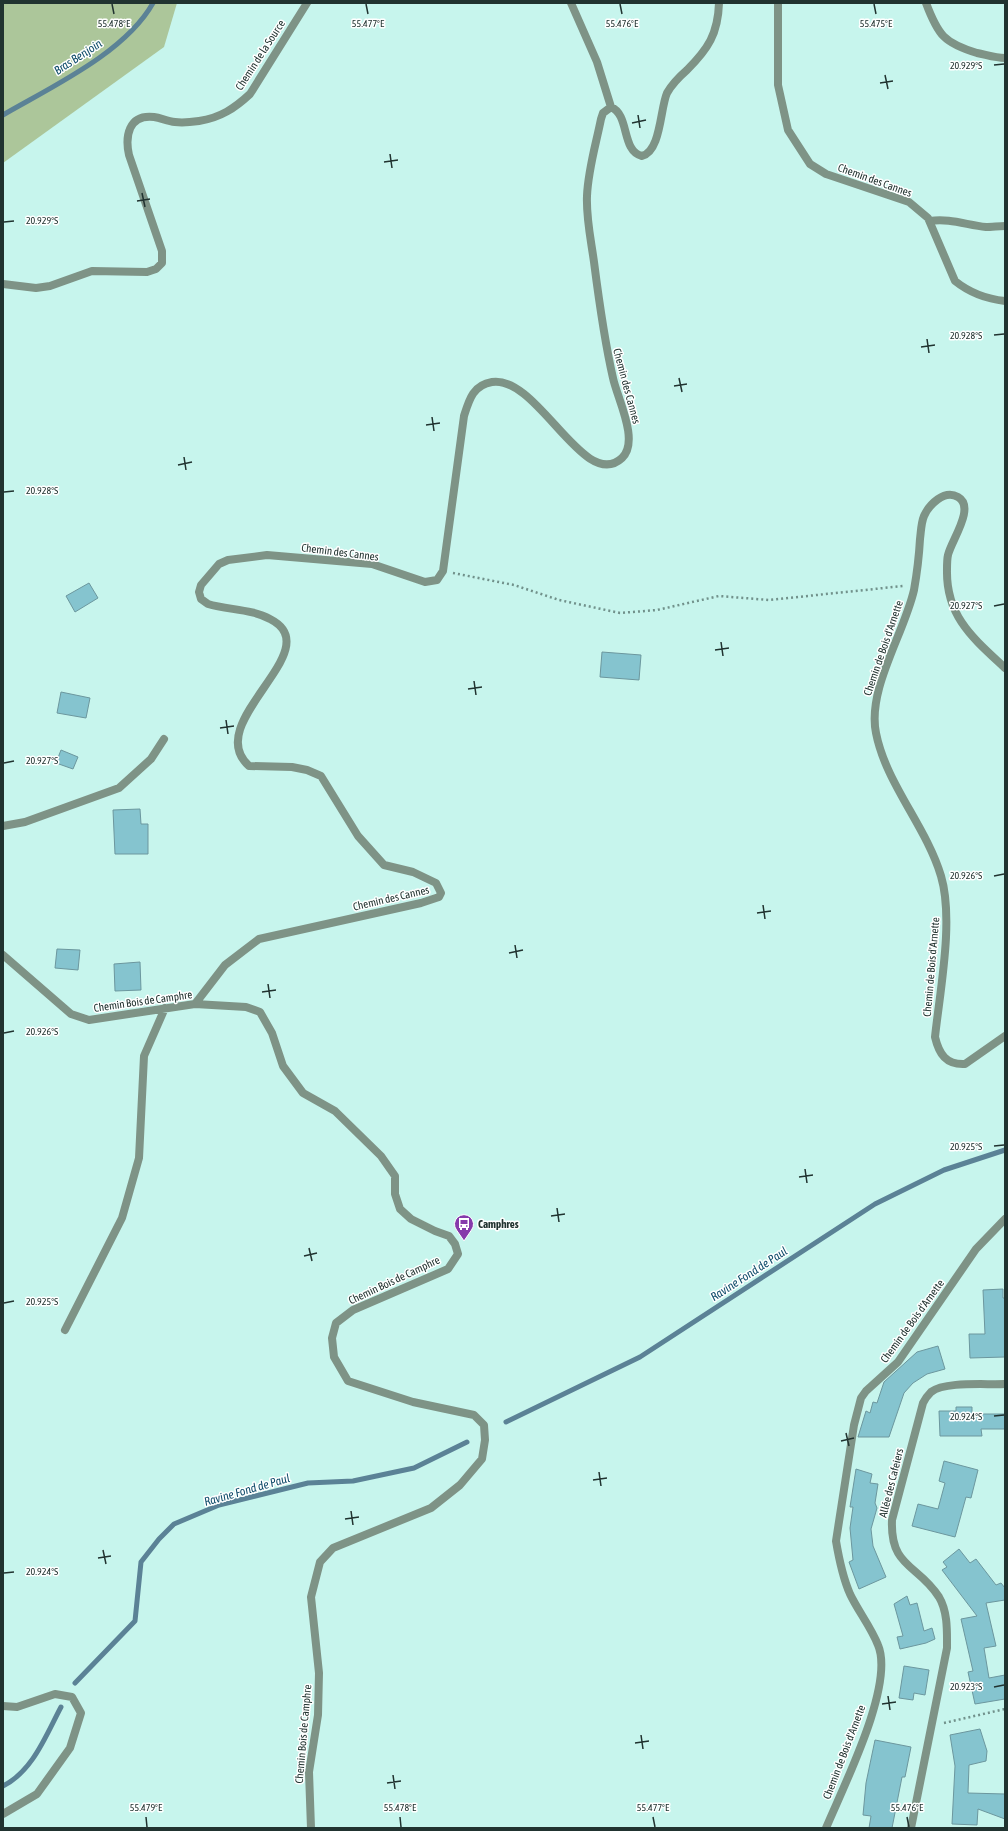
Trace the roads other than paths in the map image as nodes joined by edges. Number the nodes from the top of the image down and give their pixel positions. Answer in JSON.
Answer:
{"nodes":[{"id":1,"x":306,"y":3,"type":"edge"},
{"id":2,"x":571,"y":3,"type":"edge"},
{"id":3,"x":719,"y":3,"type":"edge"},
{"id":4,"x":778,"y":3,"type":"edge"},
{"id":5,"x":926,"y":3,"type":"edge"},
{"id":6,"x":1005,"y":58,"type":"edge"},
{"id":7,"x":611,"y":107,"type":"junction"},
{"id":8,"x":930,"y":221,"type":"junction"},
{"id":9,"x":1005,"y":226,"type":"edge"},
{"id":10,"x":3,"y":284,"type":"edge"},
{"id":11,"x":1005,"y":301,"type":"edge"},
{"id":12,"x":1005,"y":668,"type":"edge"},
{"id":13,"x":164,"y":738,"type":"dead end"},
{"id":14,"x":3,"y":826,"type":"edge"},
{"id":15,"x":3,"y":955,"type":"edge"},
{"id":16,"x":195,"y":1004,"type":"junction"},
{"id":17,"x":165,"y":1008,"type":"junction"},
{"id":18,"x":1005,"y":1036,"type":"edge"},
{"id":19,"x":1005,"y":1219,"type":"edge"},
{"id":20,"x":65,"y":1330,"type":"dead end"},
{"id":21,"x":1005,"y":1384,"type":"edge"},
{"id":22,"x":3,"y":1706,"type":"edge"},
{"id":23,"x":3,"y":1814,"type":"edge"},
{"id":24,"x":310,"y":1828,"type":"edge"},
{"id":25,"x":826,"y":1828,"type":"edge"},
{"id":26,"x":911,"y":1828,"type":"edge"}],
"edges":[{"from":1,"to":10,"type":"street","name":"Chemin de la Source"},
{"from":2,"to":7,"type":"street"},
{"from":3,"to":7,"type":"street"},
{"from":4,"to":8,"type":"street","name":"Chemin des Cannes"},
{"from":5,"to":6,"type":"street"},
{"from":7,"to":16,"type":"street","name":"Chemin des Cannes"},
{"from":8,"to":9,"type":"street"},
{"from":8,"to":11,"type":"street","name":"Chemin des Cannes"},
{"from":12,"to":18,"type":"street","name":"Chemin de Bois d'Arnette"},
{"from":13,"to":14,"type":"street"},
{"from":15,"to":17,"type":"street","name":"Chemin Bois de Camphre"},
{"from":16,"to":17,"type":"street","name":"Chemin Bois de Camphre"},
{"from":16,"to":24,"type":"street","name":"Chemin Bois de Camphre"},
{"from":17,"to":20,"type":"street"},
{"from":19,"to":25,"type":"street","name":"Chemin de Bois d'Arnette"},
{"from":21,"to":26,"type":"street","name":"Allée des Cafeiers"},
{"from":22,"to":23,"type":"street"}]}
